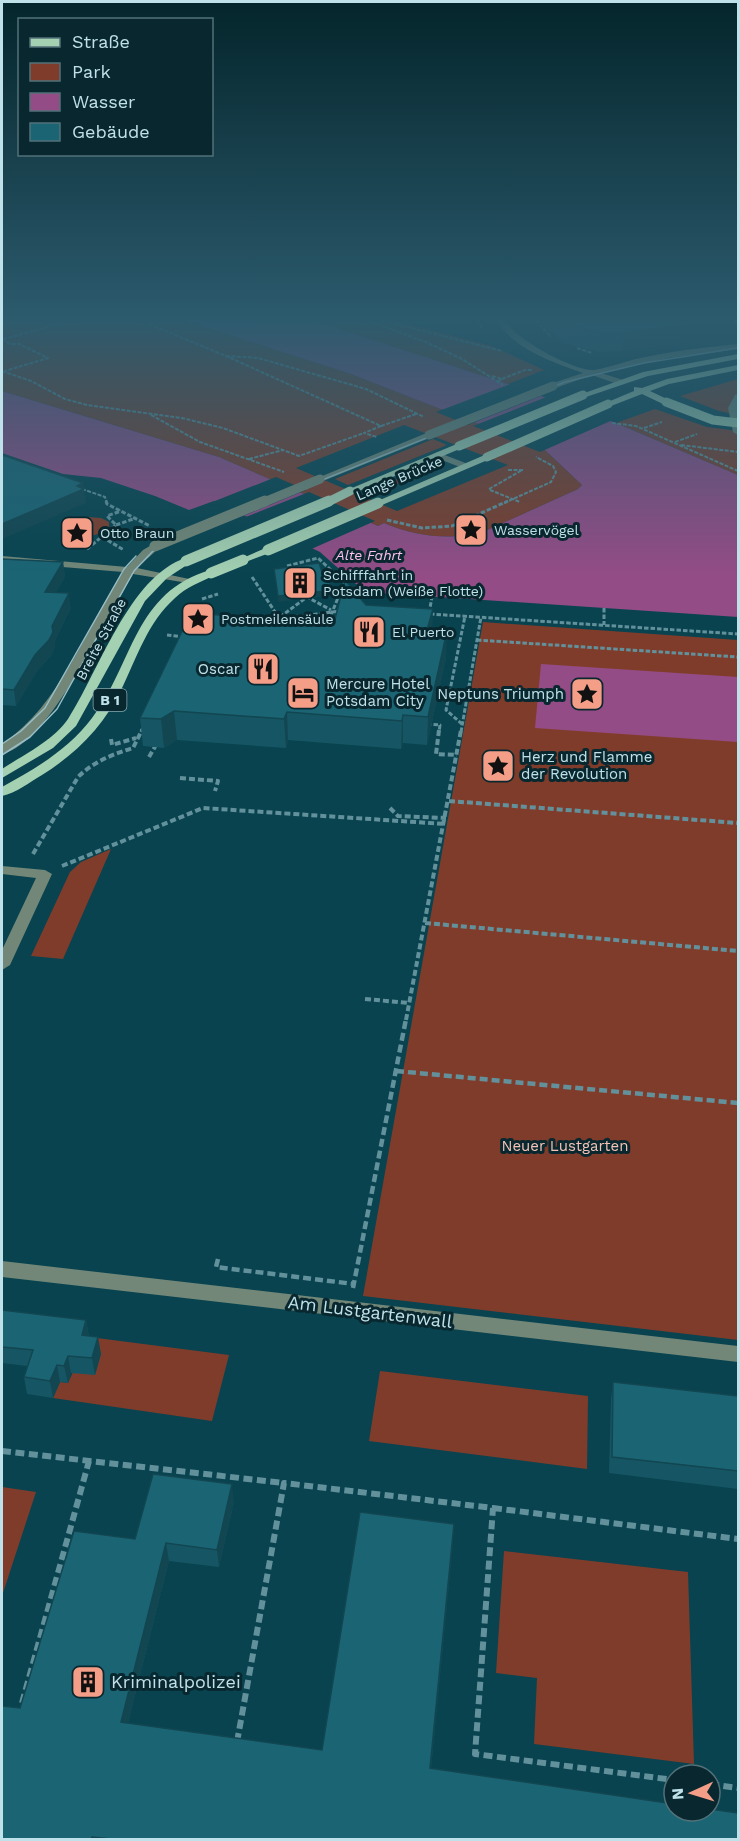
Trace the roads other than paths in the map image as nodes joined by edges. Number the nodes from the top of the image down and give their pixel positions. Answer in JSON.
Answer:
{"nodes":[{"id":1,"x":503,"y":406,"type":"edge"},
{"id":2,"x":558,"y":406,"type":"edge"},
{"id":3,"x":604,"y":406,"type":"edge"},
{"id":4,"x":676,"y":406,"type":"edge"},
{"id":5,"x":734,"y":406,"type":"edge"},
{"id":6,"x":738,"y":423,"type":"edge"},
{"id":7,"x":738,"y":432,"type":"edge"},
{"id":8,"x":438,"y":455,"type":"junction"},
{"id":9,"x":465,"y":466,"type":"junction"},
{"id":10,"x":243,"y":538,"type":"joint"},
{"id":11,"x":2,"y":559,"type":"edge"},
{"id":12,"x":129,"y":570,"type":"junction"},
{"id":13,"x":163,"y":576,"type":"junction"},
{"id":14,"x":190,"y":582,"type":"junction"},
{"id":15,"x":2,"y":750,"type":"edge"},
{"id":16,"x":2,"y":774,"type":"edge"},
{"id":17,"x":2,"y":792,"type":"edge"},
{"id":18,"x":2,"y":870,"type":"edge"},
{"id":19,"x":2,"y":965,"type":"edge"},
{"id":20,"x":2,"y":1269,"type":"edge"},
{"id":21,"x":738,"y":1354,"type":"edge"}],
"edges":[{"from":1,"to":12,"type":"street","bridge":true},
{"from":2,"to":8,"type":"main road","name":"Lange Brücke","number":"B 1","bridge":true},
{"from":3,"to":9,"type":"main road","name":"Lange Brücke","number":"B 1","bridge":true},
{"from":4,"to":6,"type":"main road","bridge":true},
{"from":5,"to":7,"type":"street"},
{"from":8,"to":9,"type":"street"},
{"from":8,"to":10,"type":"main road","name":"Lange Brücke","number":"B 1","bridge":true},
{"from":9,"to":14,"type":"main road","name":"Lange Brücke","number":"B 1","bridge":true},
{"from":10,"to":13,"type":"main road","name":"Breite Straße","number":"B 1","bridge":true},
{"from":11,"to":12,"type":"street"},
{"from":12,"to":13,"type":"street"},
{"from":12,"to":15,"type":"street"},
{"from":13,"to":14,"type":"street"},
{"from":13,"to":16,"type":"main road","name":"Breite Straße","number":"B 1"},
{"from":14,"to":17,"type":"main road","number":"B 1"},
{"from":18,"to":19,"type":"street"},
{"from":20,"to":21,"type":"street","name":"Am Lustgartenwall"}]}
